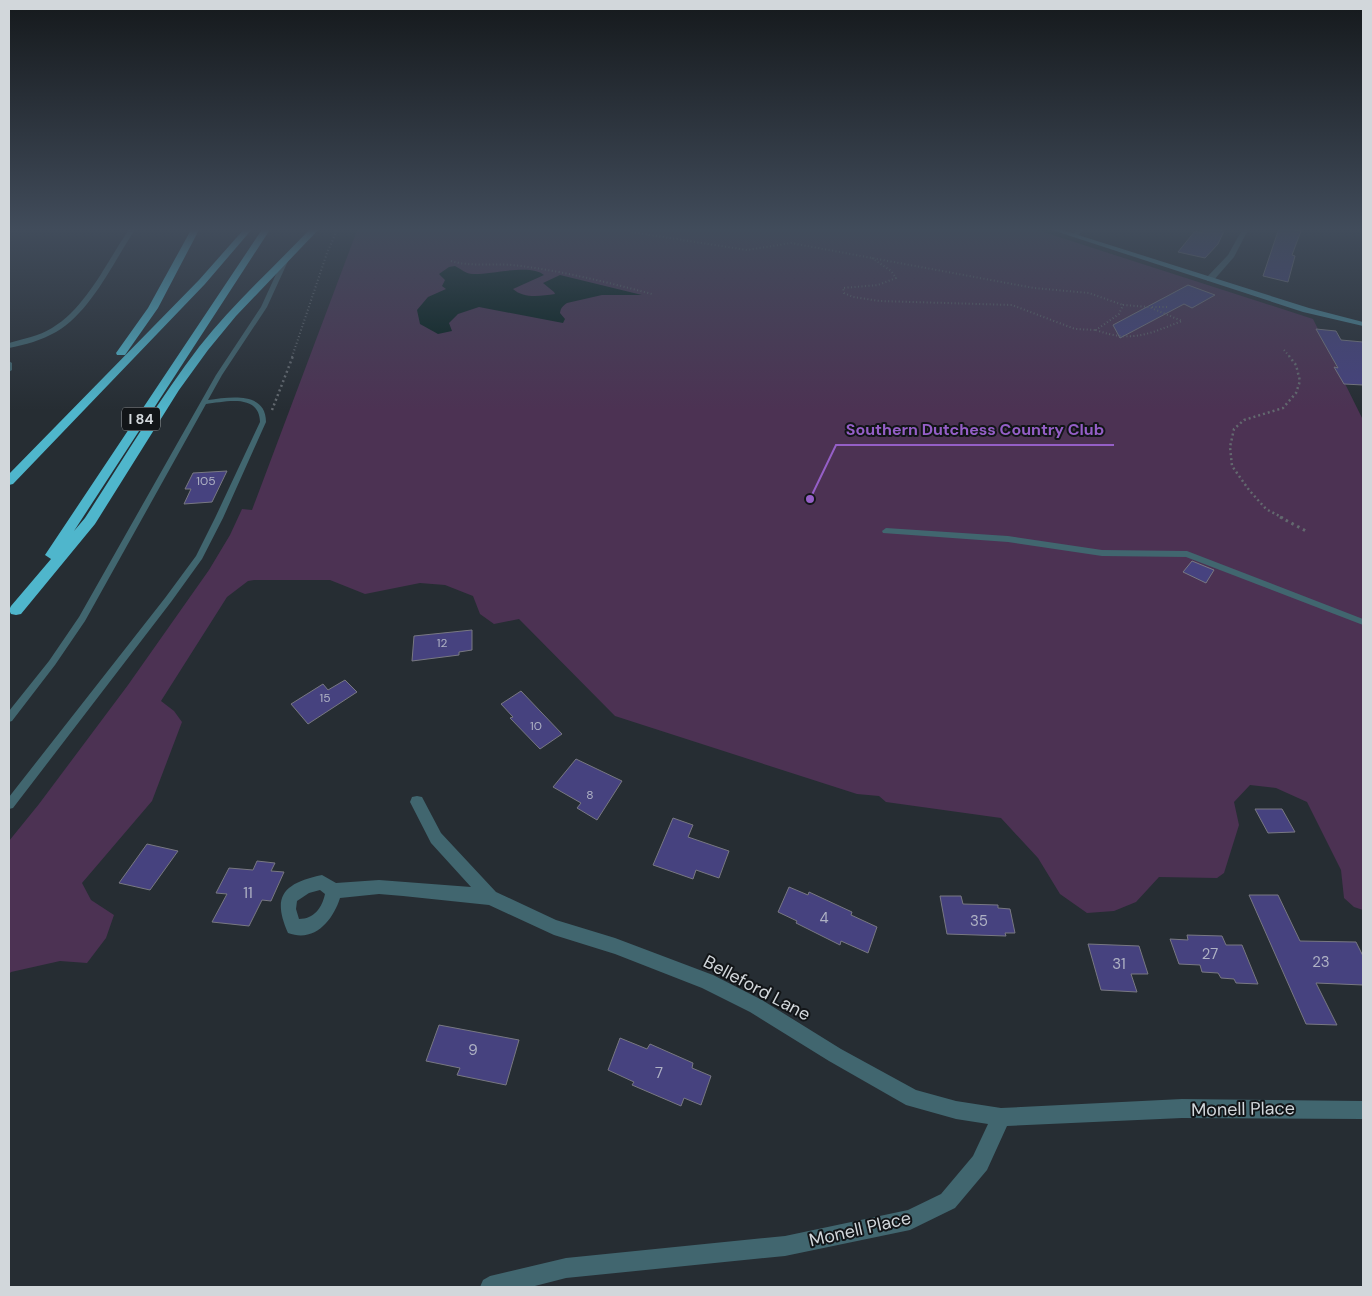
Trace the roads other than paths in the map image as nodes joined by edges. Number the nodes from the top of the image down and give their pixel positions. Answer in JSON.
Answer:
{"nodes":[{"id":1,"x":91,"y":288,"type":"edge"},
{"id":2,"x":165,"y":288,"type":"edge"},
{"id":3,"x":196,"y":288,"type":"edge"},
{"id":4,"x":227,"y":288,"type":"edge"},
{"id":5,"x":259,"y":288,"type":"edge"},
{"id":6,"x":273,"y":288,"type":"edge"},
{"id":7,"x":1239,"y":288,"type":"edge"},
{"id":8,"x":1363,"y":324,"type":"edge"},
{"id":9,"x":9,"y":346,"type":"edge"},
{"id":10,"x":9,"y":363,"type":"edge"},
{"id":11,"x":9,"y":370,"type":"edge"},
{"id":12,"x":204,"y":402,"type":"junction"},
{"id":13,"x":9,"y":468,"type":"edge"},
{"id":14,"x":9,"y":481,"type":"edge"},
{"id":15,"x":886,"y":531,"type":"dead end"},
{"id":16,"x":13,"y":616,"type":"edge"},
{"id":17,"x":1363,"y":622,"type":"edge"},
{"id":18,"x":9,"y":718,"type":"edge"},
{"id":19,"x":417,"y":802,"type":"dead end"},
{"id":20,"x":9,"y":805,"type":"edge"},
{"id":21,"x":334,"y":891,"type":"dead end"},
{"id":22,"x":490,"y":897,"type":"junction"},
{"id":23,"x":1363,"y":1110,"type":"edge"},
{"id":24,"x":1001,"y":1117,"type":"junction"},
{"id":25,"x":490,"y":1287,"type":"edge"}],
"edges":[{"from":1,"to":9,"type":"street"},
{"from":2,"to":13,"type":"highway"},
{"from":3,"to":14,"type":"highway"},
{"from":4,"to":16,"type":"highway","number":"I 84"},
{"from":5,"to":16,"type":"highway"},
{"from":6,"to":12,"type":"lane"},
{"from":7,"to":8,"type":"main road"},
{"from":10,"to":11,"type":"lane"},
{"from":12,"to":18,"type":"lane"},
{"from":12,"to":20,"type":"lane"},
{"from":15,"to":17,"type":"lane"},
{"from":19,"to":22,"type":"street","name":"Belleford Lane"},
{"from":21,"to":22,"type":"street","name":"Belleford Lane"},
{"from":22,"to":24,"type":"street","name":"Belleford Lane"},
{"from":23,"to":24,"type":"street","name":"Monell Place"},
{"from":24,"to":25,"type":"street","name":"Monell Place"}]}
